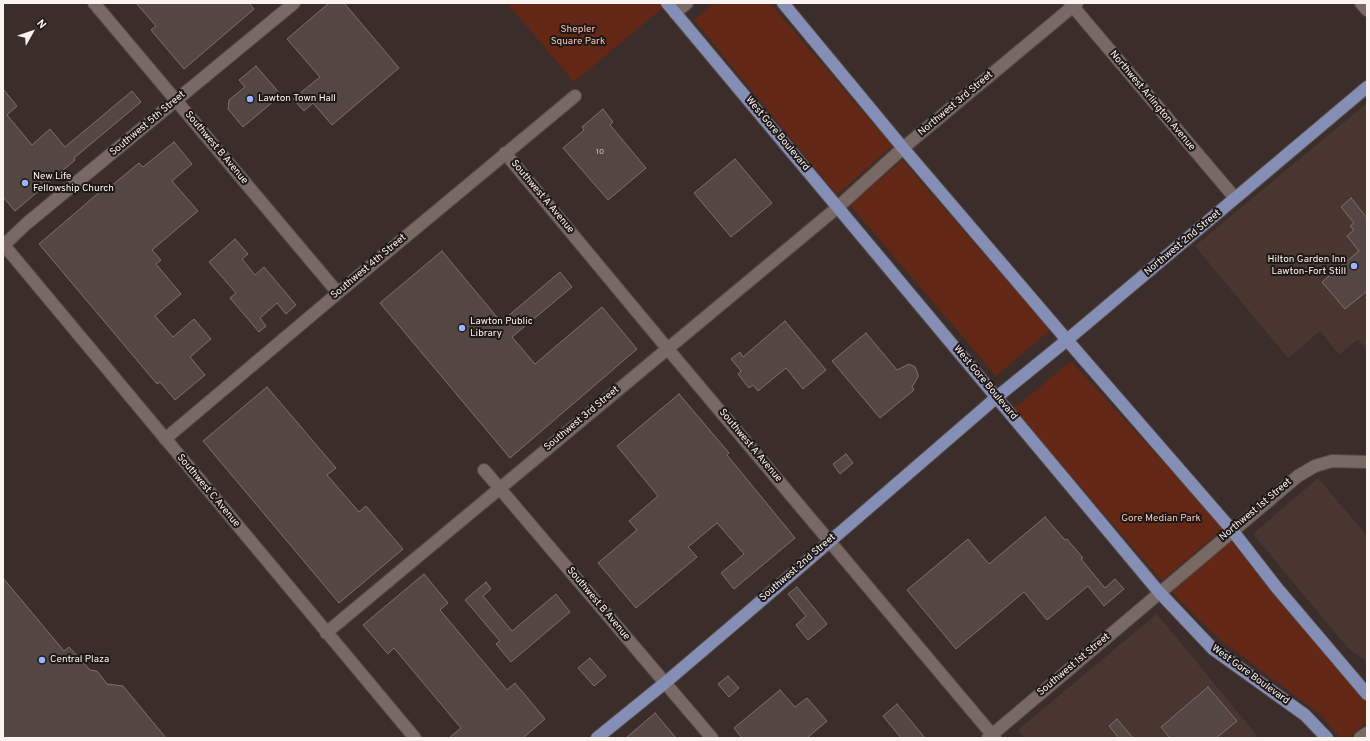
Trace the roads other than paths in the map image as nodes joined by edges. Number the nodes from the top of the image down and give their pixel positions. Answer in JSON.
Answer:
{"nodes":[{"id":1,"x":94,"y":3,"type":"edge"},
{"id":2,"x":294,"y":3,"type":"edge"},
{"id":3,"x":667,"y":3,"type":"edge"},
{"id":4,"x":687,"y":3,"type":"edge"},
{"id":5,"x":783,"y":3,"type":"edge"},
{"id":6,"x":1362,"y":3,"type":"edge"},
{"id":7,"x":1073,"y":4,"type":"edge"},
{"id":8,"x":1367,"y":10,"type":"edge"},
{"id":9,"x":675,"y":13,"type":"junction"},
{"id":10,"x":1367,"y":87,"type":"edge"},
{"id":11,"x":575,"y":96,"type":"dead end"},
{"id":12,"x":177,"y":101,"type":"junction"},
{"id":13,"x":903,"y":148,"type":"junction"},
{"id":14,"x":505,"y":153,"type":"junction"},
{"id":15,"x":1235,"y":198,"type":"junction"},
{"id":16,"x":838,"y":206,"type":"junction"},
{"id":17,"x":3,"y":245,"type":"edge"},
{"id":18,"x":338,"y":293,"type":"junction"},
{"id":19,"x":1067,"y":340,"type":"junction"},
{"id":20,"x":667,"y":348,"type":"junction"},
{"id":21,"x":997,"y":397,"type":"junction"},
{"id":22,"x":165,"y":439,"type":"junction"},
{"id":23,"x":1367,"y":462,"type":"edge"},
{"id":24,"x":484,"y":470,"type":"dead end"},
{"id":25,"x":500,"y":488,"type":"junction"},
{"id":26,"x":1232,"y":530,"type":"junction"},
{"id":27,"x":829,"y":541,"type":"junction"},
{"id":28,"x":1160,"y":592,"type":"junction"},
{"id":29,"x":326,"y":633,"type":"junction"},
{"id":30,"x":666,"y":682,"type":"junction"},
{"id":31,"x":1367,"y":694,"type":"edge"},
{"id":32,"x":1367,"y":733,"type":"edge"},
{"id":33,"x":992,"y":737,"type":"edge"},
{"id":34,"x":415,"y":738,"type":"edge"},
{"id":35,"x":597,"y":738,"type":"edge"},
{"id":36,"x":712,"y":738,"type":"edge"},
{"id":37,"x":1327,"y":738,"type":"edge"},
{"id":38,"x":1360,"y":738,"type":"edge"}],
"edges":[{"from":1,"to":12,"type":"street","name":"Southwest B Avenue"},
{"from":2,"to":12,"type":"street","name":"Southwest 5th Street"},
{"from":3,"to":9,"type":"main road","name":"West Gore Boulevard"},
{"from":4,"to":9,"type":"street"},
{"from":5,"to":13,"type":"main road"},
{"from":6,"to":8,"type":"street"},
{"from":7,"to":13,"type":"street","name":"Northwest 3rd Street"},
{"from":7,"to":15,"type":"street","name":"Northwest Arlington Avenue"},
{"from":9,"to":16,"type":"main road","name":"West Gore Boulevard"},
{"from":10,"to":15,"type":"main road","name":"Northwest 2nd Street"},
{"from":11,"to":14,"type":"street","name":"Southwest 4th Street"},
{"from":12,"to":17,"type":"street","name":"Southwest 5th Street"},
{"from":12,"to":18,"type":"street","name":"Southwest B Avenue"},
{"from":13,"to":16,"type":"street","name":"Northwest 3rd Street"},
{"from":13,"to":19,"type":"main road"},
{"from":14,"to":18,"type":"street","name":"Southwest 4th Street"},
{"from":14,"to":20,"type":"street","name":"Southwest A Avenue"},
{"from":15,"to":19,"type":"main road","name":"Northwest 2nd Street"},
{"from":16,"to":20,"type":"street","name":"Southwest 3rd Street"},
{"from":16,"to":21,"type":"main road","name":"West Gore Boulevard"},
{"from":17,"to":22,"type":"street","name":"Southwest C Avenue"},
{"from":18,"to":22,"type":"street","name":"Southwest 4th Street"},
{"from":19,"to":21,"type":"main road","name":"Northwest 2nd Street"},
{"from":19,"to":26,"type":"main road"},
{"from":20,"to":25,"type":"street","name":"Southwest 3rd Street"},
{"from":20,"to":27,"type":"street","name":"Southwest A Avenue"},
{"from":21,"to":27,"type":"main road","name":"Southwest 2nd Street"},
{"from":21,"to":28,"type":"main road","name":"West Gore Boulevard"},
{"from":22,"to":29,"type":"street","name":"Southwest C Avenue"},
{"from":23,"to":26,"type":"street","name":"Northwest 1st Street"},
{"from":24,"to":25,"type":"street","name":"Southwest B Avenue"},
{"from":25,"to":29,"type":"street","name":"Southwest 3rd Street"},
{"from":25,"to":30,"type":"street","name":"Southwest B Avenue"},
{"from":26,"to":28,"type":"street","name":"Northwest 1st Street"},
{"from":26,"to":31,"type":"main road"},
{"from":27,"to":30,"type":"main road","name":"Southwest 2nd Street"},
{"from":27,"to":33,"type":"street","name":"Southwest A Avenue"},
{"from":28,"to":33,"type":"street","name":"Southwest 1st Street"},
{"from":28,"to":37,"type":"main road","name":"West Gore Boulevard"},
{"from":29,"to":34,"type":"street","name":"Southwest C Avenue"},
{"from":30,"to":35,"type":"main road","name":"Southwest 2nd Street"},
{"from":30,"to":36,"type":"street","name":"Southwest B Avenue"},
{"from":32,"to":38,"type":"street"}]}
